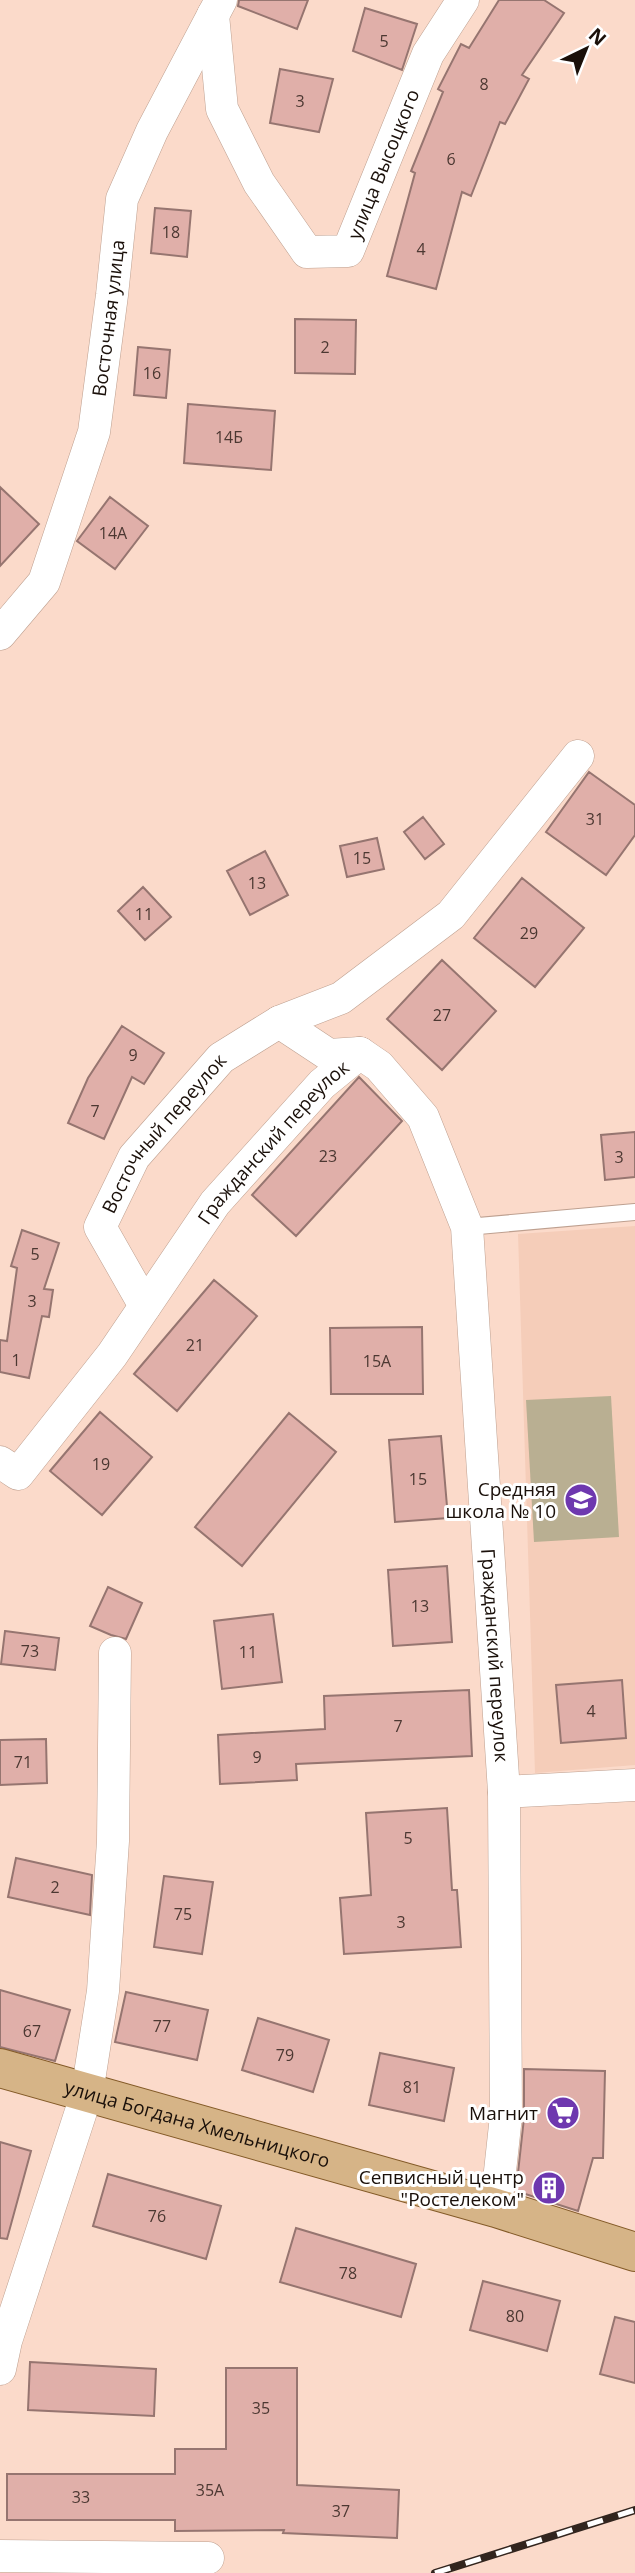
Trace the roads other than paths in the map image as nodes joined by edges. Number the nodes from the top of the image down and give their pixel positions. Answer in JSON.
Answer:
{"nodes":[{"id":1,"x":463,"y":0,"type":"edge"},
{"id":2,"x":217,"y":8,"type":"edge"},
{"id":3,"x":0,"y":634,"type":"edge"},
{"id":4,"x":578,"y":756,"type":"dead end"},
{"id":5,"x":279,"y":1022,"type":"junction"},
{"id":6,"x":360,"y":1053,"type":"junction"},
{"id":7,"x":635,"y":1212,"type":"edge"},
{"id":8,"x":467,"y":1227,"type":"junction"},
{"id":9,"x":145,"y":1306,"type":"junction"},
{"id":10,"x":9,"y":1468,"type":"edge"},
{"id":11,"x":115,"y":1653,"type":"dead end"},
{"id":12,"x":635,"y":1785,"type":"edge"},
{"id":13,"x":504,"y":1792,"type":"junction"},
{"id":14,"x":0,"y":2068,"type":"edge"},
{"id":15,"x":87,"y":2093,"type":"junction"},
{"id":16,"x":496,"y":2208,"type":"junction"},
{"id":17,"x":635,"y":2252,"type":"edge"},
{"id":18,"x":0,"y":2369,"type":"edge"},
{"id":19,"x":0,"y":2556,"type":"edge"},
{"id":20,"x":208,"y":2558,"type":"dead end"}],
"edges":[{"from":1,"to":2,"type":"street","name":"улица Высоцкого"},
{"from":2,"to":3,"type":"street","name":"Восточная улица"},
{"from":4,"to":5,"type":"street"},
{"from":5,"to":6,"type":"street","name":"Гражданский переулок"},
{"from":5,"to":9,"type":"street","name":"Восточный переулок"},
{"from":6,"to":8,"type":"street","name":"Гражданский переулок"},
{"from":6,"to":9,"type":"street","name":"Гражданский переулок"},
{"from":7,"to":8,"type":"lane"},
{"from":8,"to":13,"type":"street","name":"Гражданский переулок"},
{"from":9,"to":10,"type":"street","name":"Гражданский переулок"},
{"from":11,"to":15,"type":"street"},
{"from":12,"to":13,"type":"street"},
{"from":13,"to":16,"type":"street","name":"Гражданский переулок"},
{"from":14,"to":15,"type":"main road","name":"улица Богдана Хмельницкого"},
{"from":15,"to":16,"type":"main road","name":"улица Богдана Хмельницкого"},
{"from":15,"to":18,"type":"street"},
{"from":16,"to":17,"type":"main road","name":"улица Богдана Хмельницкого"},
{"from":19,"to":20,"type":"street"}]}
